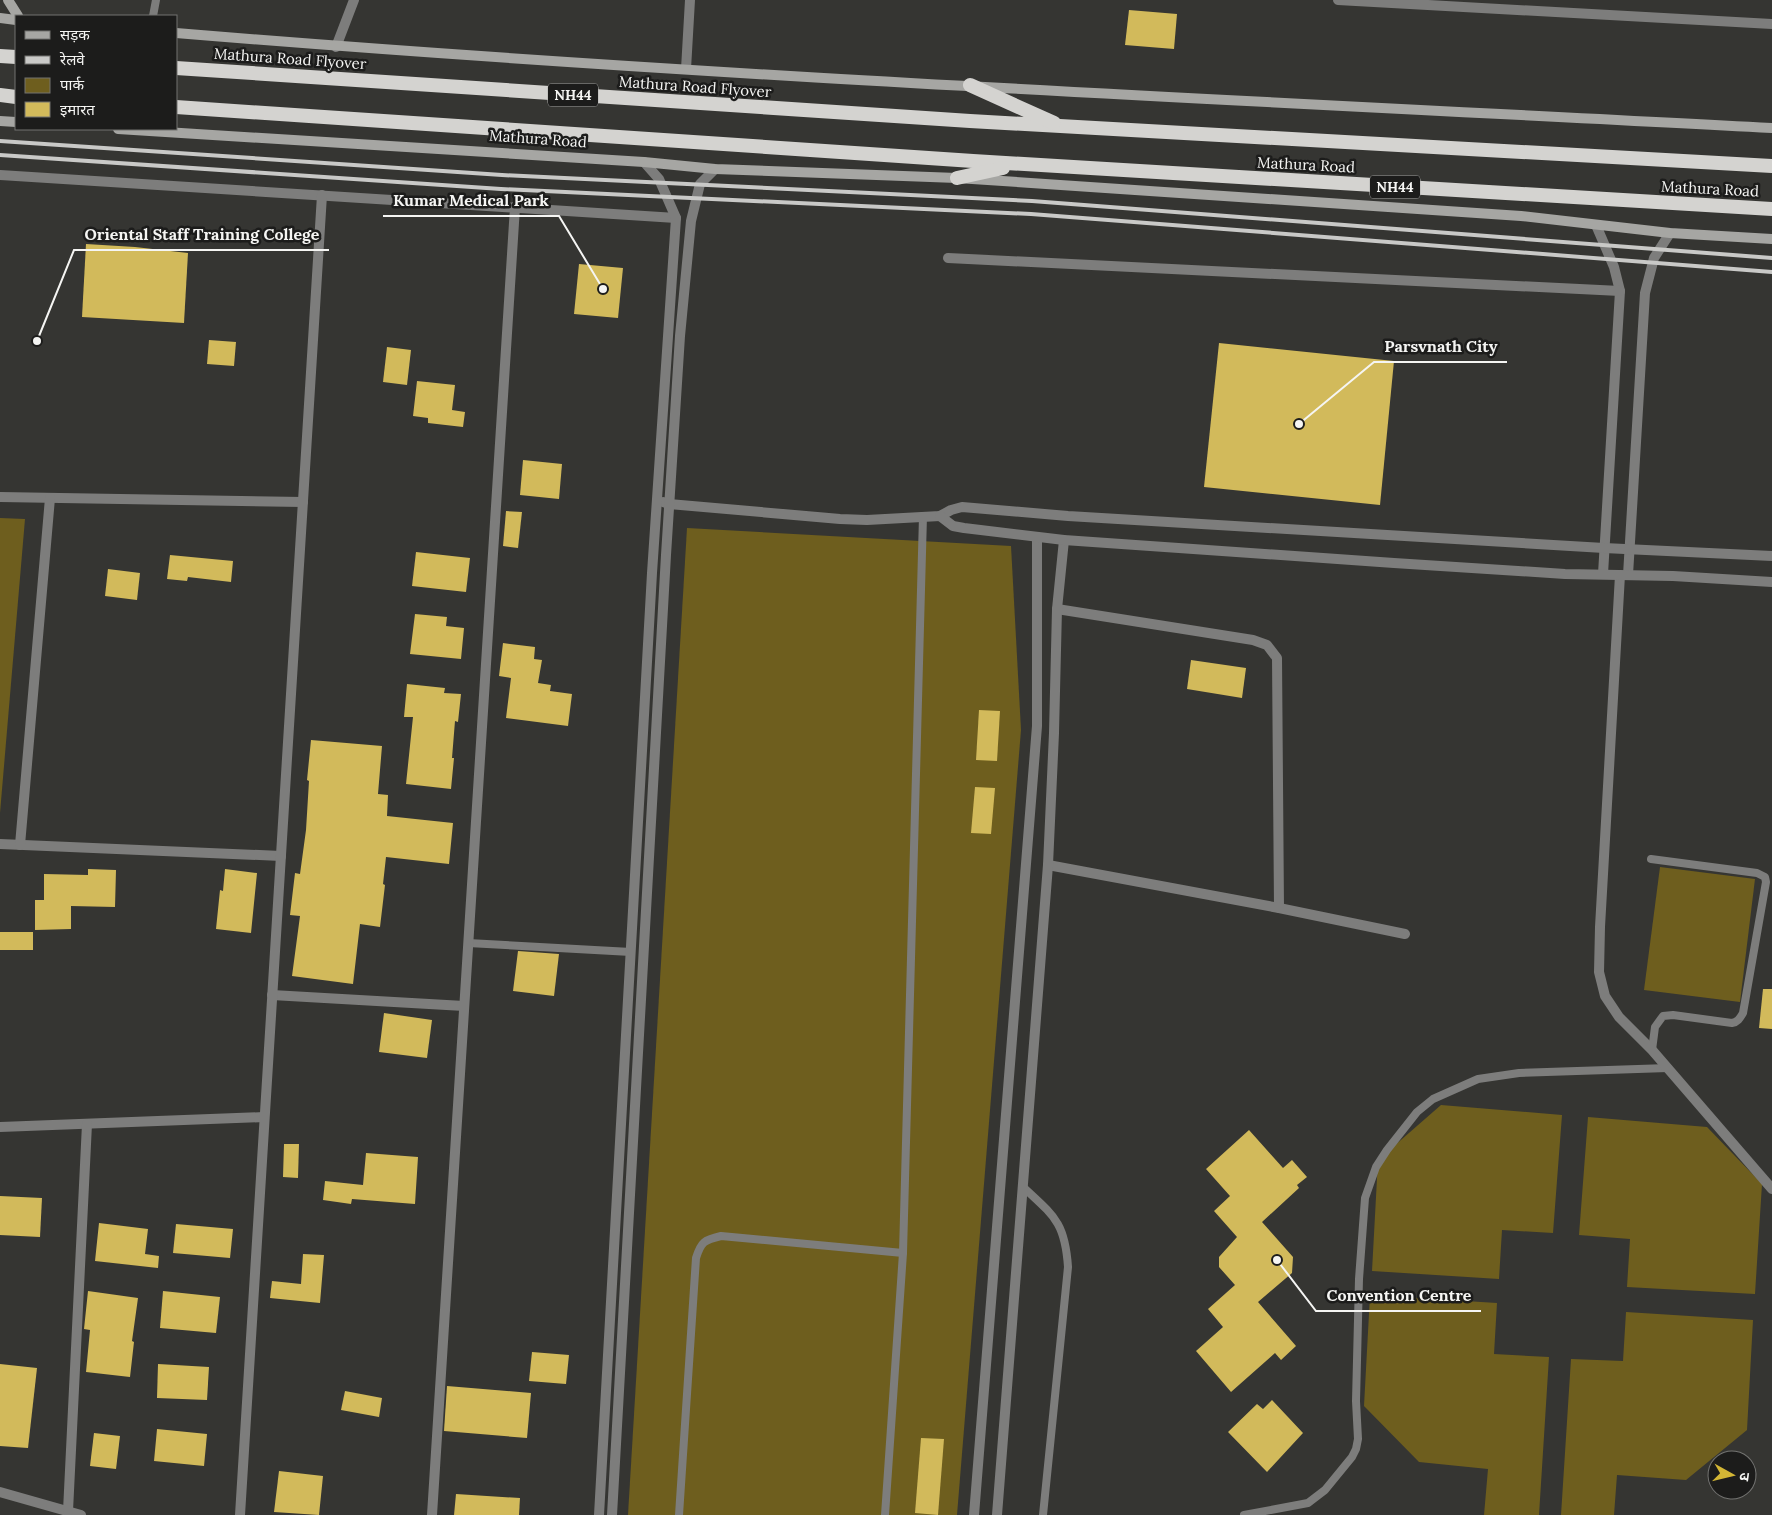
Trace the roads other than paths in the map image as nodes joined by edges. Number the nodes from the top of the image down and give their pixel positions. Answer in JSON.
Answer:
{"nodes":[{"id":1,"x":8,"y":0,"type":"edge"},
{"id":2,"x":156,"y":0,"type":"edge"},
{"id":3,"x":354,"y":0,"type":"edge"},
{"id":4,"x":690,"y":0,"type":"edge"},
{"id":5,"x":1338,"y":0,"type":"edge"},
{"id":6,"x":17,"y":15,"type":"edge"},
{"id":7,"x":153,"y":15,"type":"edge"},
{"id":8,"x":0,"y":18,"type":"edge"},
{"id":9,"x":15,"y":20,"type":"edge"},
{"id":10,"x":1772,"y":24,"type":"edge"},
{"id":11,"x":178,"y":33,"type":"edge"},
{"id":12,"x":336,"y":47,"type":"junction"},
{"id":13,"x":0,"y":56,"type":"edge"},
{"id":14,"x":15,"y":57,"type":"edge"},
{"id":15,"x":178,"y":68,"type":"edge"},
{"id":16,"x":686,"y":69,"type":"junction"},
{"id":17,"x":970,"y":85,"type":"junction"},
{"id":18,"x":0,"y":96,"type":"edge"},
{"id":19,"x":15,"y":96,"type":"edge"},
{"id":20,"x":178,"y":107,"type":"edge"},
{"id":21,"x":0,"y":121,"type":"edge"},
{"id":22,"x":15,"y":122,"type":"edge"},
{"id":23,"x":1061,"y":126,"type":"junction"},
{"id":24,"x":1772,"y":128,"type":"edge"},
{"id":25,"x":134,"y":130,"type":"edge"},
{"id":26,"x":644,"y":162,"type":"junction"},
{"id":27,"x":1018,"y":164,"type":"junction"},
{"id":28,"x":1772,"y":166,"type":"edge"},
{"id":29,"x":715,"y":169,"type":"junction"},
{"id":30,"x":0,"y":175,"type":"edge"},
{"id":31,"x":957,"y":178,"type":"junction"},
{"id":32,"x":322,"y":195,"type":"junction"},
{"id":33,"x":514,"y":208,"type":"junction"},
{"id":34,"x":1772,"y":209,"type":"edge"},
{"id":35,"x":676,"y":218,"type":"junction"},
{"id":36,"x":1596,"y":225,"type":"junction"},
{"id":37,"x":1670,"y":233,"type":"junction"},
{"id":38,"x":1772,"y":239,"type":"edge"},
{"id":39,"x":948,"y":258,"type":"dead end"},
{"id":40,"x":1620,"y":292,"type":"junction"},
{"id":41,"x":0,"y":497,"type":"edge"},
{"id":42,"x":50,"y":498,"type":"junction"},
{"id":43,"x":658,"y":500,"type":"junction"},
{"id":44,"x":303,"y":502,"type":"junction"},
{"id":45,"x":669,"y":504,"type":"junction"},
{"id":46,"x":923,"y":516,"type":"junction"},
{"id":47,"x":940,"y":516,"type":"junction"},
{"id":48,"x":1037,"y":537,"type":"junction"},
{"id":49,"x":1064,"y":540,"type":"junction"},
{"id":50,"x":1604,"y":548,"type":"junction"},
{"id":51,"x":1628,"y":549,"type":"junction"},
{"id":52,"x":1772,"y":556,"type":"edge"},
{"id":53,"x":1602,"y":574,"type":"junction"},
{"id":54,"x":1624,"y":575,"type":"junction"},
{"id":55,"x":1772,"y":582,"type":"edge"},
{"id":56,"x":1057,"y":609,"type":"junction"},
{"id":57,"x":0,"y":844,"type":"edge"},
{"id":58,"x":20,"y":845,"type":"junction"},
{"id":59,"x":281,"y":856,"type":"junction"},
{"id":60,"x":1651,"y":859,"type":"dead end"},
{"id":61,"x":1048,"y":866,"type":"junction"},
{"id":62,"x":1279,"y":908,"type":"junction"},
{"id":63,"x":1405,"y":934,"type":"dead end"},
{"id":64,"x":468,"y":943,"type":"junction"},
{"id":65,"x":631,"y":952,"type":"junction"},
{"id":66,"x":272,"y":995,"type":"junction"},
{"id":67,"x":464,"y":1006,"type":"junction"},
{"id":68,"x":1652,"y":1050,"type":"junction"},
{"id":69,"x":1668,"y":1068,"type":"junction"},
{"id":70,"x":264,"y":1117,"type":"junction"},
{"id":71,"x":87,"y":1124,"type":"junction"},
{"id":72,"x":0,"y":1127,"type":"edge"},
{"id":73,"x":1023,"y":1187,"type":"junction"},
{"id":74,"x":1772,"y":1189,"type":"edge"},
{"id":75,"x":903,"y":1252,"type":"junction"},
{"id":76,"x":0,"y":1492,"type":"edge"},
{"id":77,"x":68,"y":1511,"type":"junction"},
{"id":78,"x":81,"y":1515,"type":"edge"},
{"id":79,"x":240,"y":1515,"type":"edge"},
{"id":80,"x":432,"y":1515,"type":"edge"},
{"id":81,"x":599,"y":1515,"type":"edge"},
{"id":82,"x":612,"y":1515,"type":"edge"},
{"id":83,"x":679,"y":1515,"type":"edge"},
{"id":84,"x":884,"y":1515,"type":"edge"},
{"id":85,"x":974,"y":1515,"type":"edge"},
{"id":86,"x":997,"y":1515,"type":"edge"},
{"id":87,"x":1043,"y":1515,"type":"edge"},
{"id":88,"x":1244,"y":1515,"type":"edge"}],
"edges":[{"from":1,"to":6,"type":"main road"},
{"from":2,"to":7,"type":"lane"},
{"from":3,"to":12,"type":"street"},
{"from":4,"to":16,"type":"street"},
{"from":5,"to":10,"type":"street"},
{"from":8,"to":9,"type":"main road"},
{"from":11,"to":12,"type":"main road"},
{"from":12,"to":16,"type":"main road"},
{"from":13,"to":14,"type":"highway"},
{"from":15,"to":23,"type":"highway","name":"Mathura Road Flyover","number":"NH44"},
{"from":16,"to":17,"type":"main road"},
{"from":17,"to":23,"type":"highway"},
{"from":17,"to":24,"type":"main road"},
{"from":18,"to":19,"type":"highway"},
{"from":20,"to":27,"type":"highway","number":"NH44"},
{"from":21,"to":22,"type":"main road"},
{"from":23,"to":28,"type":"highway","name":"Mathura Road","number":"NH44"},
{"from":25,"to":26,"type":"main road","name":"Mathura Road"},
{"from":26,"to":29,"type":"main road","name":"Mathura Road"},
{"from":26,"to":35,"type":"street"},
{"from":27,"to":31,"type":"highway"},
{"from":27,"to":34,"type":"highway","name":"Mathura Road","number":"NH44"},
{"from":29,"to":31,"type":"main road","name":"Mathura Road"},
{"from":29,"to":45,"type":"street"},
{"from":30,"to":32,"type":"street"},
{"from":31,"to":36,"type":"main road","name":"Mathura Road"},
{"from":32,"to":33,"type":"street"},
{"from":32,"to":44,"type":"street"},
{"from":33,"to":35,"type":"street"},
{"from":33,"to":64,"type":"street"},
{"from":35,"to":43,"type":"street"},
{"from":36,"to":37,"type":"main road","name":"Mathura Road"},
{"from":36,"to":40,"type":"street"},
{"from":37,"to":38,"type":"main road","name":"Mathura Road"},
{"from":37,"to":51,"type":"street"},
{"from":39,"to":40,"type":"street"},
{"from":40,"to":50,"type":"street"},
{"from":41,"to":42,"type":"street"},
{"from":42,"to":44,"type":"street"},
{"from":42,"to":58,"type":"street"},
{"from":43,"to":45,"type":"street"},
{"from":43,"to":65,"type":"street"},
{"from":44,"to":59,"type":"street"},
{"from":45,"to":46,"type":"street"},
{"from":45,"to":82,"type":"street"},
{"from":46,"to":47,"type":"street"},
{"from":46,"to":75,"type":"lane"},
{"from":47,"to":48,"type":"street"},
{"from":47,"to":50,"type":"street"},
{"from":48,"to":49,"type":"street"},
{"from":48,"to":85,"type":"street"},
{"from":49,"to":53,"type":"street"},
{"from":49,"to":56,"type":"street"},
{"from":50,"to":51,"type":"street"},
{"from":50,"to":53,"type":"street"},
{"from":51,"to":52,"type":"street"},
{"from":51,"to":54,"type":"street"},
{"from":53,"to":54,"type":"street"},
{"from":54,"to":55,"type":"street"},
{"from":54,"to":68,"type":"street"},
{"from":56,"to":61,"type":"street"},
{"from":56,"to":62,"type":"street"},
{"from":57,"to":58,"type":"street"},
{"from":58,"to":59,"type":"street"},
{"from":59,"to":66,"type":"street"},
{"from":60,"to":68,"type":"lane"},
{"from":61,"to":62,"type":"street"},
{"from":61,"to":73,"type":"street"},
{"from":62,"to":63,"type":"street"},
{"from":64,"to":65,"type":"lane"},
{"from":64,"to":67,"type":"street"},
{"from":65,"to":81,"type":"street"},
{"from":66,"to":67,"type":"street"},
{"from":66,"to":70,"type":"street"},
{"from":67,"to":80,"type":"street"},
{"from":68,"to":69,"type":"street"},
{"from":69,"to":74,"type":"street"},
{"from":69,"to":88,"type":"lane"},
{"from":70,"to":71,"type":"street"},
{"from":70,"to":79,"type":"street"},
{"from":71,"to":72,"type":"street"},
{"from":71,"to":77,"type":"street"},
{"from":73,"to":86,"type":"street"},
{"from":73,"to":87,"type":"lane"},
{"from":75,"to":83,"type":"lane"},
{"from":75,"to":84,"type":"lane"},
{"from":76,"to":77,"type":"street"},
{"from":77,"to":78,"type":"street"}]}
